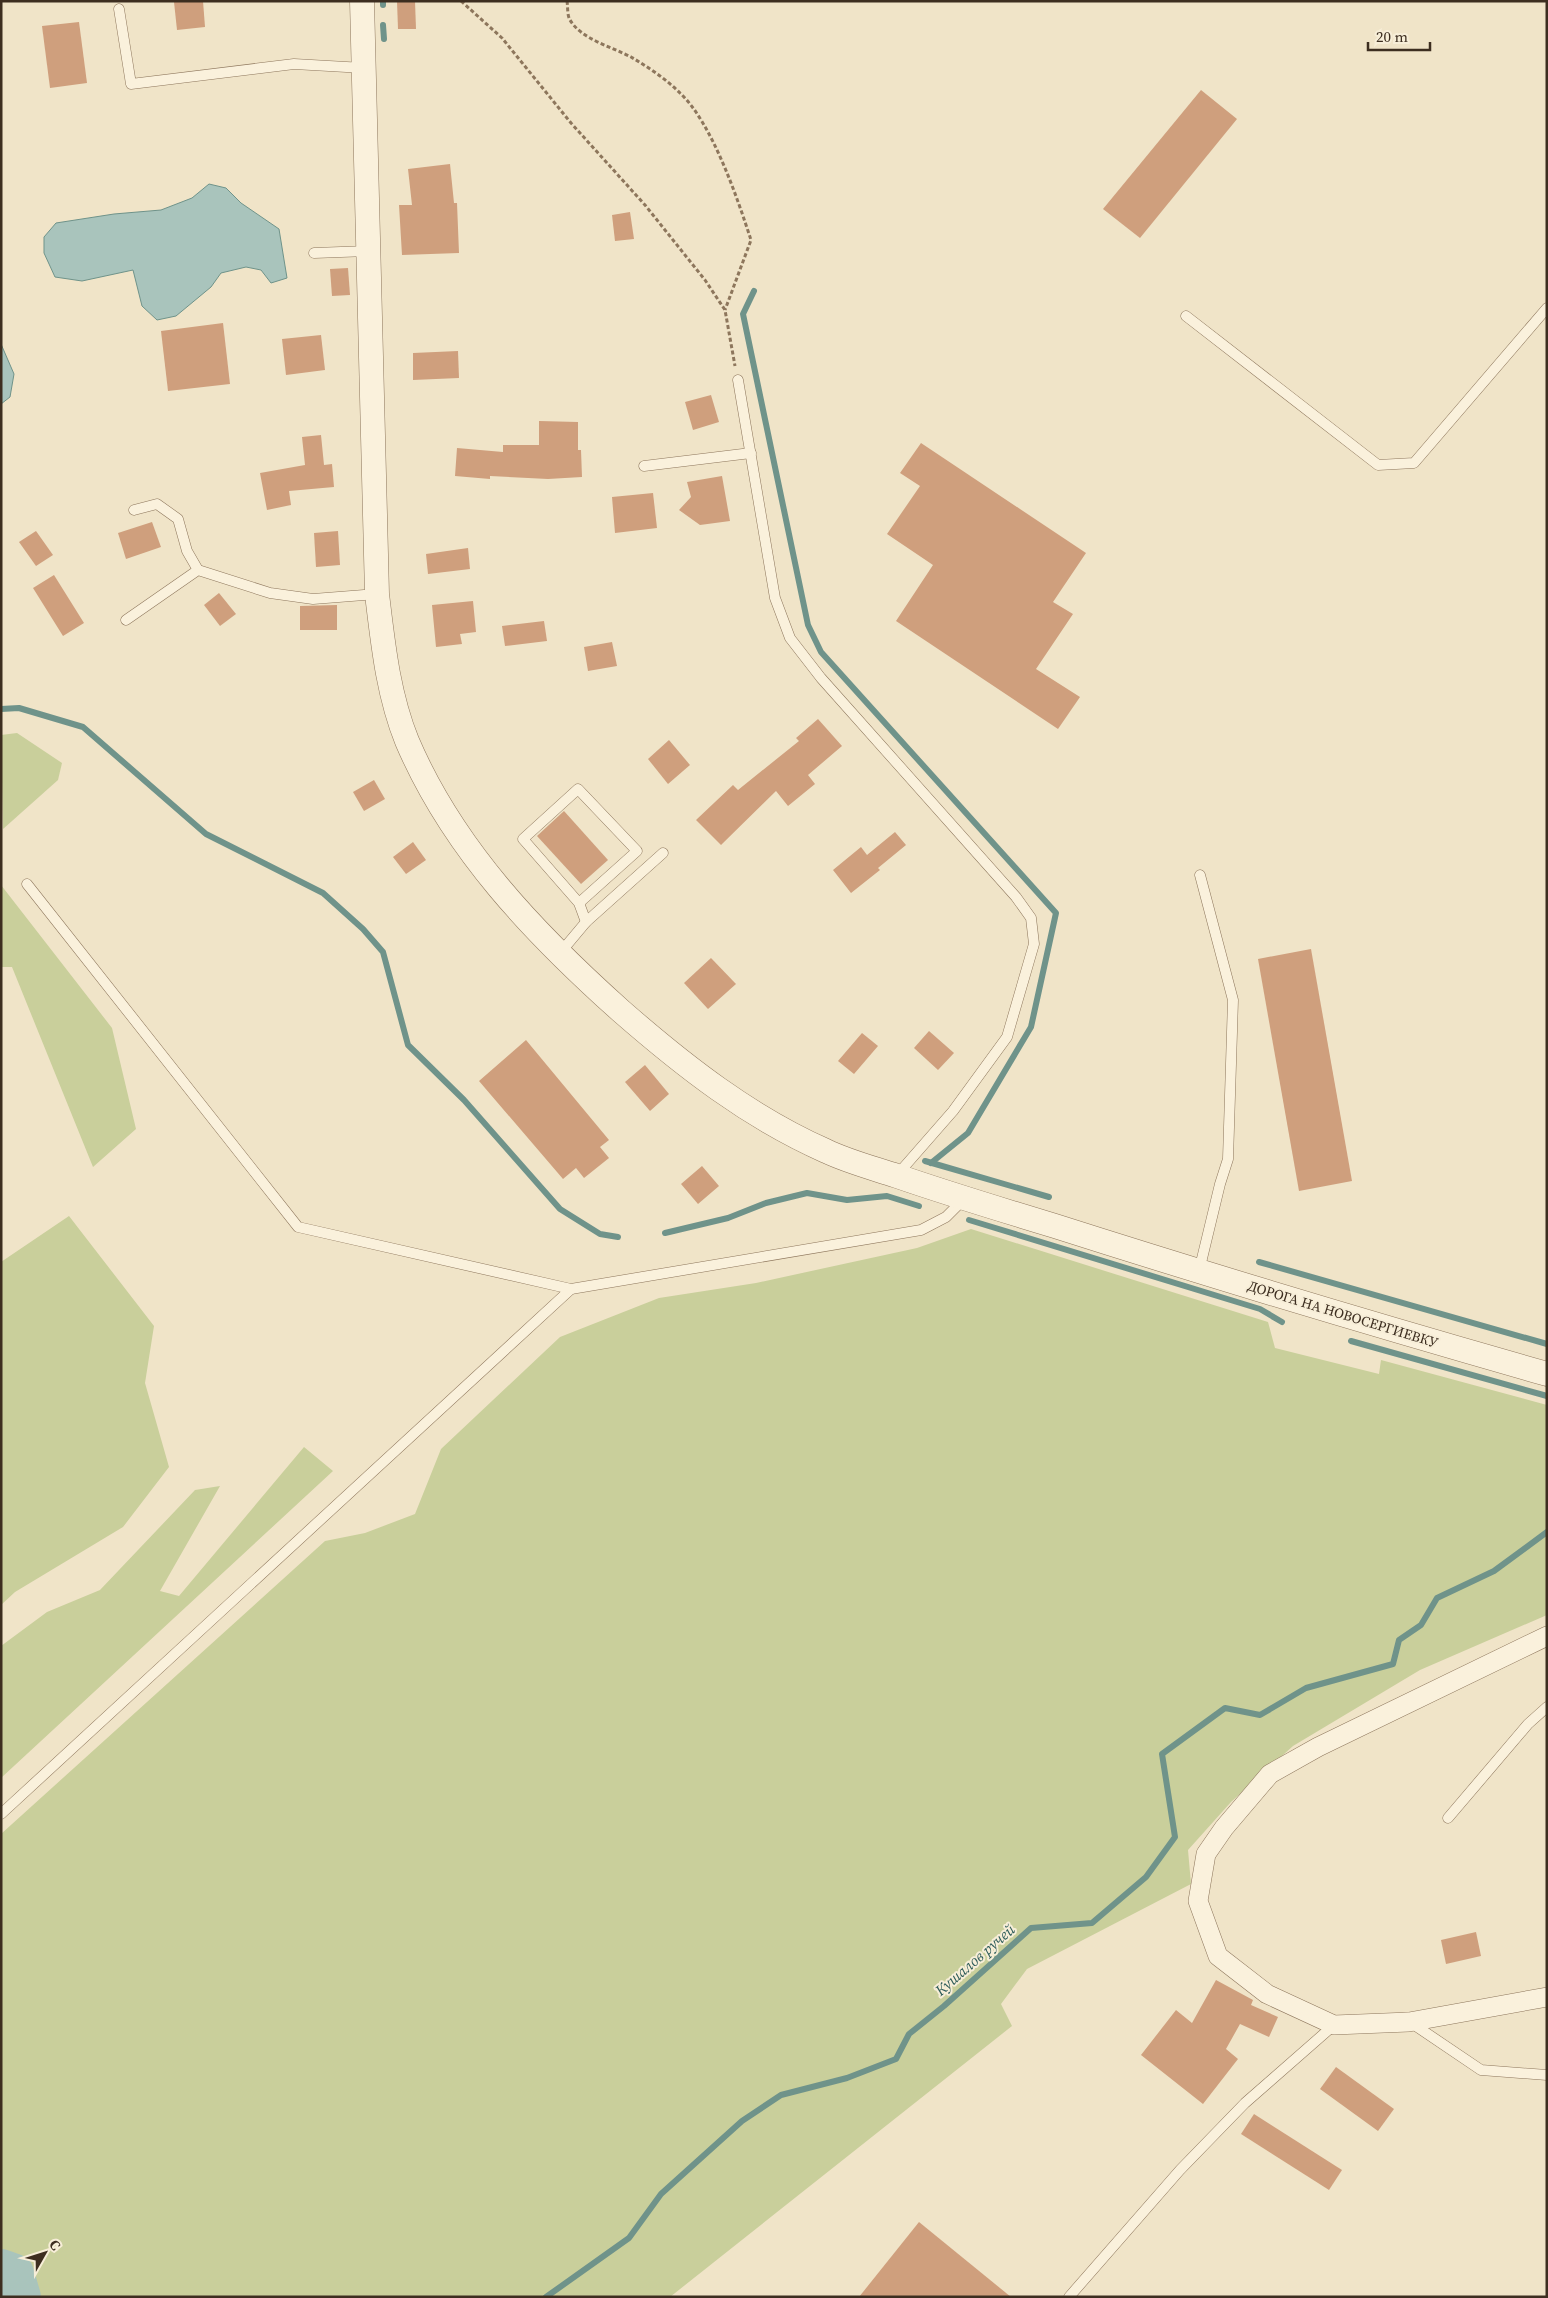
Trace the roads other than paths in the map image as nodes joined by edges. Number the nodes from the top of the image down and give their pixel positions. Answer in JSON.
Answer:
{"nodes":[{"id":1,"x":362,"y":1,"type":"edge"},
{"id":2,"x":119,"y":9,"type":"dead end"},
{"id":3,"x":364,"y":68,"type":"junction"},
{"id":4,"x":368,"y":251,"type":"junction"},
{"id":5,"x":314,"y":254,"type":"dead end"},
{"id":6,"x":1547,"y":308,"type":"edge"},
{"id":7,"x":1186,"y":316,"type":"dead end"},
{"id":8,"x":738,"y":380,"type":"road end"},
{"id":9,"x":751,"y":453,"type":"junction"},
{"id":10,"x":644,"y":466,"type":"dead end"},
{"id":11,"x":134,"y":510,"type":"dead end"},
{"id":12,"x":198,"y":570,"type":"junction"},
{"id":13,"x":377,"y":594,"type":"junction"},
{"id":14,"x":126,"y":620,"type":"dead end"},
{"id":15,"x":663,"y":853,"type":"dead end"},
{"id":16,"x":1200,"y":875,"type":"dead end"},
{"id":17,"x":27,"y":884,"type":"dead end"},
{"id":18,"x":579,"y":903,"type":"junction"},
{"id":19,"x":586,"y":922,"type":"junction"},
{"id":20,"x":560,"y":953,"type":"junction"},
{"id":21,"x":896,"y":1176,"type":"junction"},
{"id":22,"x":964,"y":1198,"type":"junction"},
{"id":23,"x":1199,"y":1271,"type":"junction"},
{"id":24,"x":571,"y":1289,"type":"junction"},
{"id":25,"x":1547,"y":1374,"type":"edge"},
{"id":26,"x":1547,"y":1636,"type":"edge"},
{"id":27,"x":1547,"y":1707,"type":"edge"},
{"id":28,"x":1,"y":1814,"type":"edge"},
{"id":29,"x":1448,"y":1818,"type":"dead end"},
{"id":30,"x":1547,"y":1997,"type":"edge"},
{"id":31,"x":1409,"y":2022,"type":"junction"},
{"id":32,"x":1334,"y":2025,"type":"junction"},
{"id":33,"x":1547,"y":2075,"type":"edge"},
{"id":34,"x":1069,"y":2297,"type":"edge"}],
"edges":[{"from":1,"to":3,"type":"street","name":"ДОРОГА НА НОВОСЕРГИЕВКУ"},
{"from":2,"to":3,"type":"lane"},
{"from":3,"to":4,"type":"street","name":"ДОРОГА НА НОВОСЕРГИЕВКУ"},
{"from":4,"to":5,"type":"lane"},
{"from":4,"to":13,"type":"street","name":"ДОРОГА НА НОВОСЕРГИЕВКУ"},
{"from":6,"to":7,"type":"lane"},
{"from":8,"to":9,"type":"lane"},
{"from":9,"to":10,"type":"lane"},
{"from":9,"to":21,"type":"lane"},
{"from":11,"to":12,"type":"lane"},
{"from":12,"to":13,"type":"lane"},
{"from":12,"to":14,"type":"lane"},
{"from":13,"to":20,"type":"street","name":"ДОРОГА НА НОВОСЕРГИЕВКУ"},
{"from":15,"to":19,"type":"lane"},
{"from":16,"to":23,"type":"lane"},
{"from":17,"to":24,"type":"lane"},
{"from":18,"to":18,"type":"lane"},
{"from":18,"to":19,"type":"lane"},
{"from":19,"to":20,"type":"lane"},
{"from":20,"to":21,"type":"street","name":"ДОРОГА НА НОВОСЕРГИЕВКУ"},
{"from":21,"to":22,"type":"street","name":"ДОРОГА НА НОВОСЕРГИЕВКУ"},
{"from":22,"to":23,"type":"street","name":"ДОРОГА НА НОВОСЕРГИЕВКУ"},
{"from":22,"to":24,"type":"lane"},
{"from":23,"to":25,"type":"street","name":"ДОРОГА НА НОВОСЕРГИЕВКУ"},
{"from":24,"to":28,"type":"lane"},
{"from":26,"to":32,"type":"street"},
{"from":27,"to":29,"type":"lane"},
{"from":30,"to":31,"type":"street"},
{"from":31,"to":32,"type":"street"},
{"from":31,"to":33,"type":"lane"},
{"from":32,"to":34,"type":"lane"}]}
